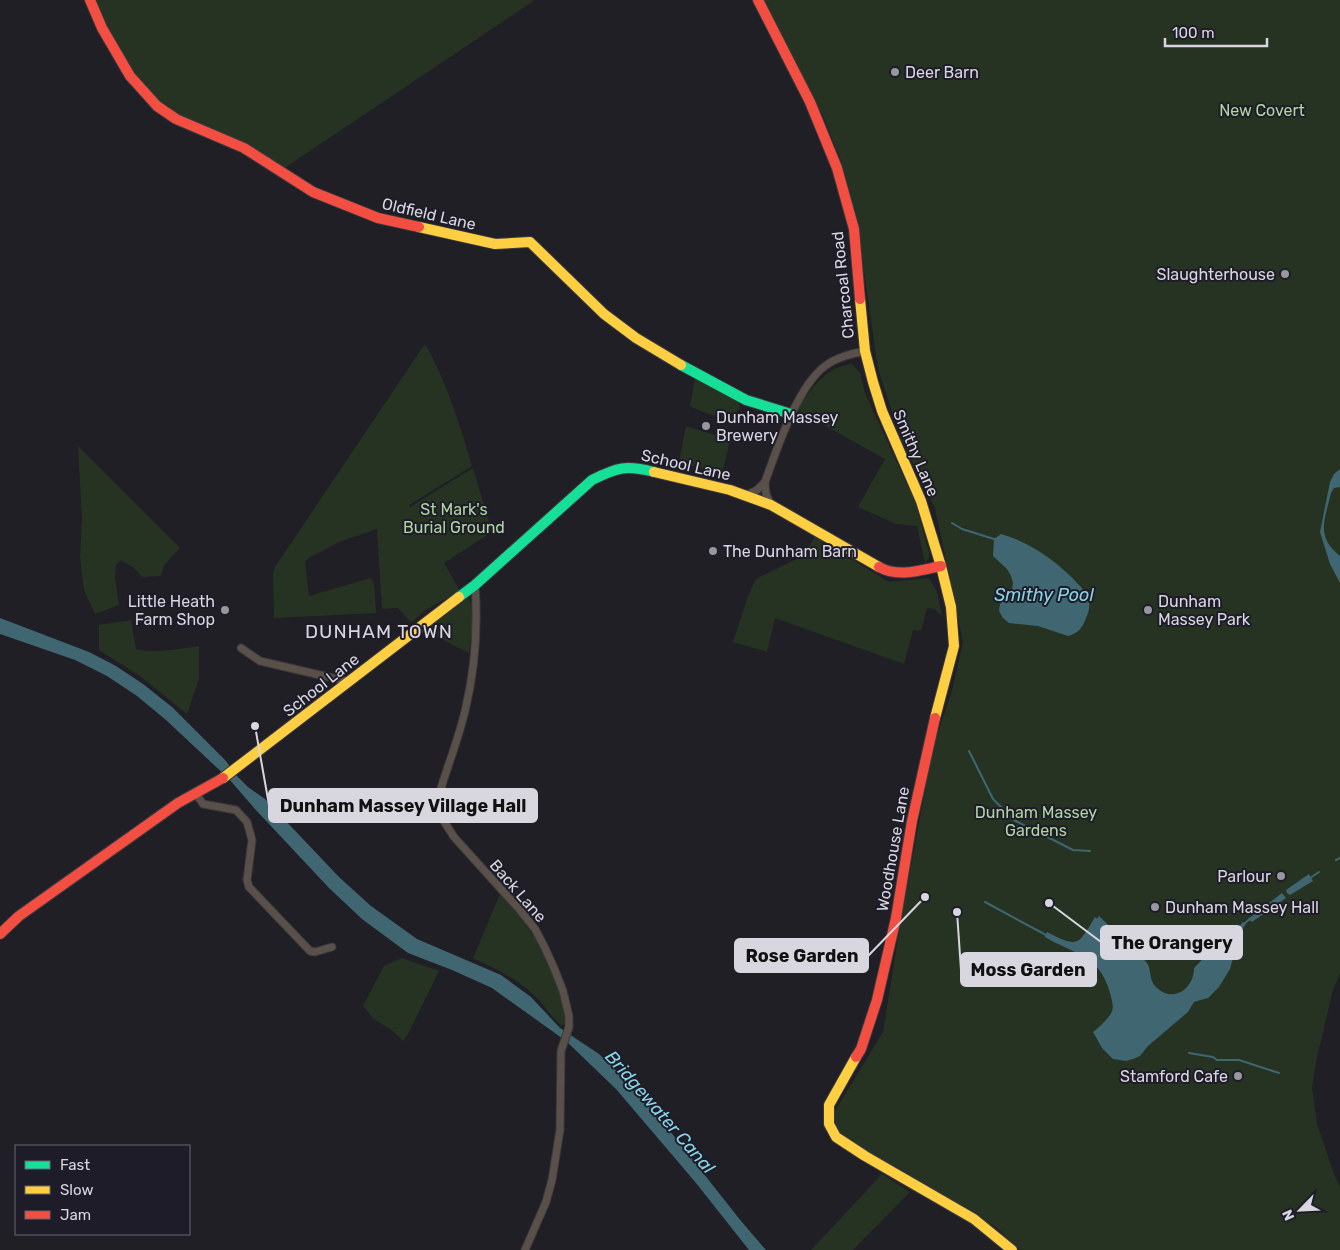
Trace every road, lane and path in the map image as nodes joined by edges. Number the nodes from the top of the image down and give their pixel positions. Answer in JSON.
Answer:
{"nodes":[{"id":1,"x":90,"y":0,"type":"edge"},
{"id":2,"x":758,"y":0,"type":"edge"},
{"id":3,"x":865,"y":351,"type":"junction"},
{"id":4,"x":791,"y":414,"type":"junction"},
{"id":5,"x":765,"y":482,"type":"junction"},
{"id":6,"x":747,"y":495,"type":"junction"},
{"id":7,"x":771,"y":505,"type":"junction"},
{"id":8,"x":940,"y":566,"type":"junction"},
{"id":9,"x":475,"y":584,"type":"junction"},
{"id":10,"x":241,"y":648,"type":"dead end"},
{"id":11,"x":350,"y":682,"type":"junction"},
{"id":12,"x":196,"y":794,"type":"junction"},
{"id":13,"x":0,"y":934,"type":"edge"},
{"id":14,"x":332,"y":947,"type":"dead end"},
{"id":15,"x":525,"y":1250,"type":"edge"},
{"id":16,"x":1012,"y":1250,"type":"edge"}],
"edges":[{"from":1,"to":4,"type":"street","name":"Oldfield Lane"},
{"from":2,"to":3,"type":"street","name":"Charcoal Road"},
{"from":3,"to":4,"type":"street","name":"Charcoal Road"},
{"from":3,"to":8,"type":"street","name":"Smithy Lane"},
{"from":4,"to":5,"type":"street","name":"Charcoal Road"},
{"from":5,"to":6,"type":"street"},
{"from":5,"to":7,"type":"street"},
{"from":6,"to":7,"type":"street","name":"School Lane"},
{"from":6,"to":9,"type":"street","name":"School Lane"},
{"from":7,"to":8,"type":"street"},
{"from":8,"to":16,"type":"street","name":"Woodhouse Lane"},
{"from":9,"to":11,"type":"street","name":"School Lane"},
{"from":9,"to":15,"type":"street","name":"Back Lane"},
{"from":10,"to":11,"type":"street"},
{"from":11,"to":12,"type":"street","name":"School Lane"},
{"from":12,"to":13,"type":"street","name":"School Lane"},
{"from":12,"to":14,"type":"street"}]}
